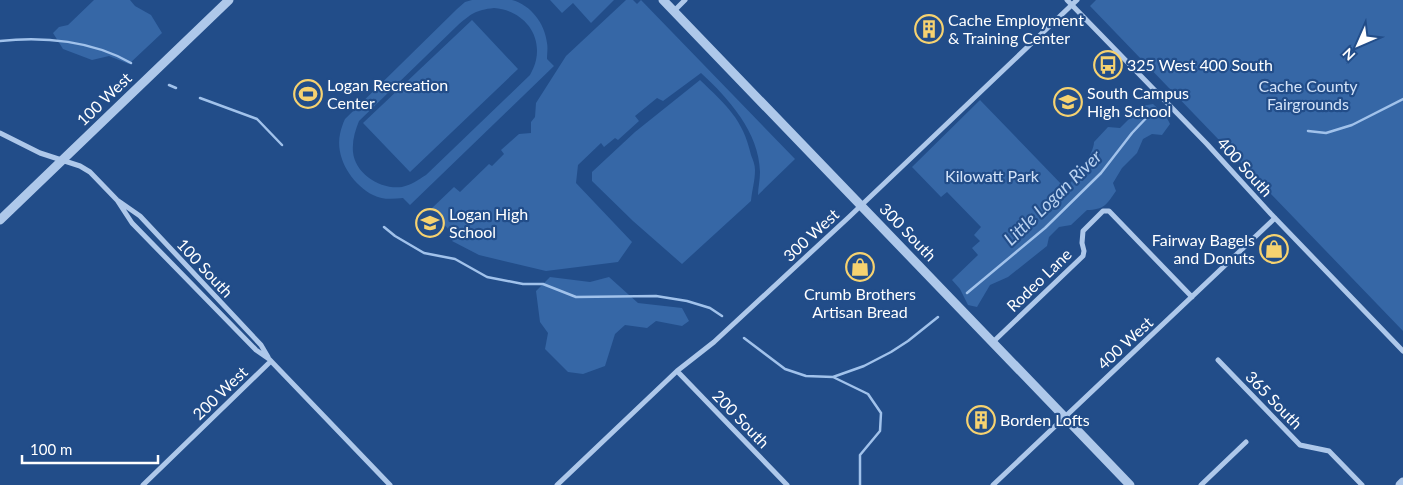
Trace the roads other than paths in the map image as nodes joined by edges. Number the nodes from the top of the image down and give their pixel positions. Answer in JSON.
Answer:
{"nodes":[{"id":1,"x":229,"y":0,"type":"edge"},
{"id":2,"x":663,"y":0,"type":"edge"},
{"id":3,"x":685,"y":0,"type":"edge"},
{"id":4,"x":1067,"y":0,"type":"edge"},
{"id":5,"x":1077,"y":0,"type":"edge"},
{"id":6,"x":1072,"y":5,"type":"junction"},
{"id":7,"x":674,"y":11,"type":"junction"},
{"id":8,"x":0,"y":133,"type":"edge"},
{"id":9,"x":62,"y":160,"type":"junction"},
{"id":10,"x":117,"y":200,"type":"junction"},
{"id":11,"x":862,"y":205,"type":"junction"},
{"id":12,"x":1275,"y":218,"type":"junction"},
{"id":13,"x":0,"y":220,"type":"edge"},
{"id":14,"x":1192,"y":297,"type":"junction"},
{"id":15,"x":993,"y":342,"type":"junction"},
{"id":16,"x":1403,"y":351,"type":"edge"},
{"id":17,"x":270,"y":360,"type":"junction"},
{"id":18,"x":1218,"y":360,"type":"dead end"},
{"id":19,"x":677,"y":371,"type":"junction"},
{"id":20,"x":1065,"y":417,"type":"junction"},
{"id":21,"x":1246,"y":442,"type":"dead end"},
{"id":22,"x":1403,"y":482,"type":"edge"},
{"id":23,"x":143,"y":485,"type":"edge"},
{"id":24,"x":390,"y":485,"type":"edge"},
{"id":25,"x":557,"y":485,"type":"edge"},
{"id":26,"x":787,"y":485,"type":"edge"},
{"id":27,"x":993,"y":485,"type":"edge"},
{"id":28,"x":1130,"y":485,"type":"edge"},
{"id":29,"x":1201,"y":485,"type":"edge"},
{"id":30,"x":1362,"y":485,"type":"edge"},
{"id":31,"x":1400,"y":485,"type":"edge"}],
"edges":[{"from":1,"to":9,"type":"street","name":"100 West"},
{"from":2,"to":7,"type":"street","name":"300 South"},
{"from":3,"to":7,"type":"street"},
{"from":4,"to":6,"type":"street","name":"400 South"},
{"from":5,"to":6,"type":"street","name":"300 West"},
{"from":6,"to":11,"type":"street","name":"300 West"},
{"from":6,"to":12,"type":"street","name":"400 South"},
{"from":7,"to":11,"type":"street","name":"300 South"},
{"from":8,"to":9,"type":"street","name":"100 South"},
{"from":9,"to":10,"type":"street","name":"100 South"},
{"from":9,"to":13,"type":"street","name":"100 West"},
{"from":10,"to":17,"type":"street","name":"100 South"},
{"from":10,"to":17,"type":"street","name":"100 South"},
{"from":11,"to":15,"type":"street","name":"300 South"},
{"from":11,"to":19,"type":"street","name":"300 West"},
{"from":12,"to":14,"type":"street","name":"400 West"},
{"from":12,"to":16,"type":"street","name":"400 South"},
{"from":14,"to":15,"type":"street","name":"Rodeo Lane"},
{"from":14,"to":20,"type":"street","name":"400 West"},
{"from":15,"to":20,"type":"street","name":"300 South"},
{"from":17,"to":23,"type":"street","name":"200 West"},
{"from":17,"to":24,"type":"street","name":"100 South"},
{"from":18,"to":30,"type":"street","name":"365 South"},
{"from":19,"to":25,"type":"street","name":"300 West"},
{"from":19,"to":26,"type":"street","name":"200 South"},
{"from":20,"to":27,"type":"street","name":"400 West"},
{"from":20,"to":28,"type":"street","name":"300 South"},
{"from":21,"to":29,"type":"street"},
{"from":22,"to":31,"type":"street"}]}
